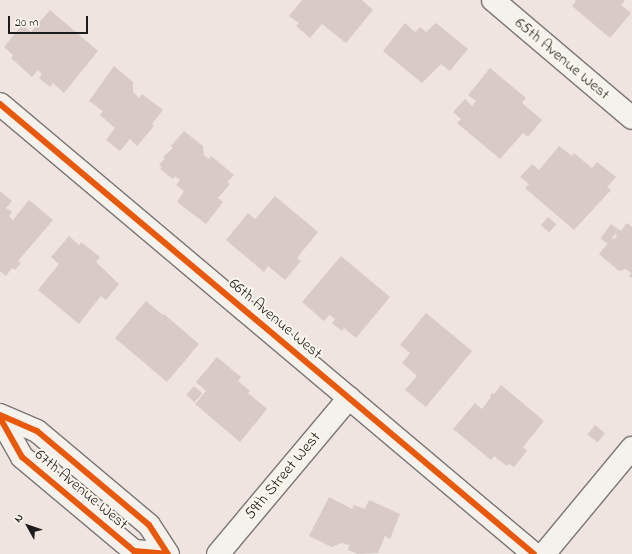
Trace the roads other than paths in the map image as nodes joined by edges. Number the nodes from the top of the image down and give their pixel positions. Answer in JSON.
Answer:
{"nodes":[{"id":1,"x":493,"y":0,"type":"edge"},
{"id":2,"x":0,"y":104,"type":"edge"},
{"id":3,"x":632,"y":118,"type":"edge"},
{"id":4,"x":349,"y":398,"type":"junction"},
{"id":5,"x":0,"y":416,"type":"edge"},
{"id":6,"x":632,"y":448,"type":"edge"},
{"id":7,"x":167,"y":554,"type":"edge"},
{"id":8,"x":218,"y":554,"type":"edge"},
{"id":9,"x":534,"y":554,"type":"edge"},
{"id":10,"x":544,"y":554,"type":"edge"}],
"edges":[{"from":1,"to":3,"type":"street","name":"65th Avenue West"},
{"from":2,"to":4,"type":"street","name":"66th Avenue West"},
{"from":4,"to":8,"type":"street","name":"59th Street West"},
{"from":4,"to":9,"type":"street","name":"66th Avenue West"},
{"from":5,"to":7,"type":"street","name":"67th Avenue West"},
{"from":5,"to":7,"type":"street","name":"67th Avenue West"},
{"from":6,"to":10,"type":"street"}]}
